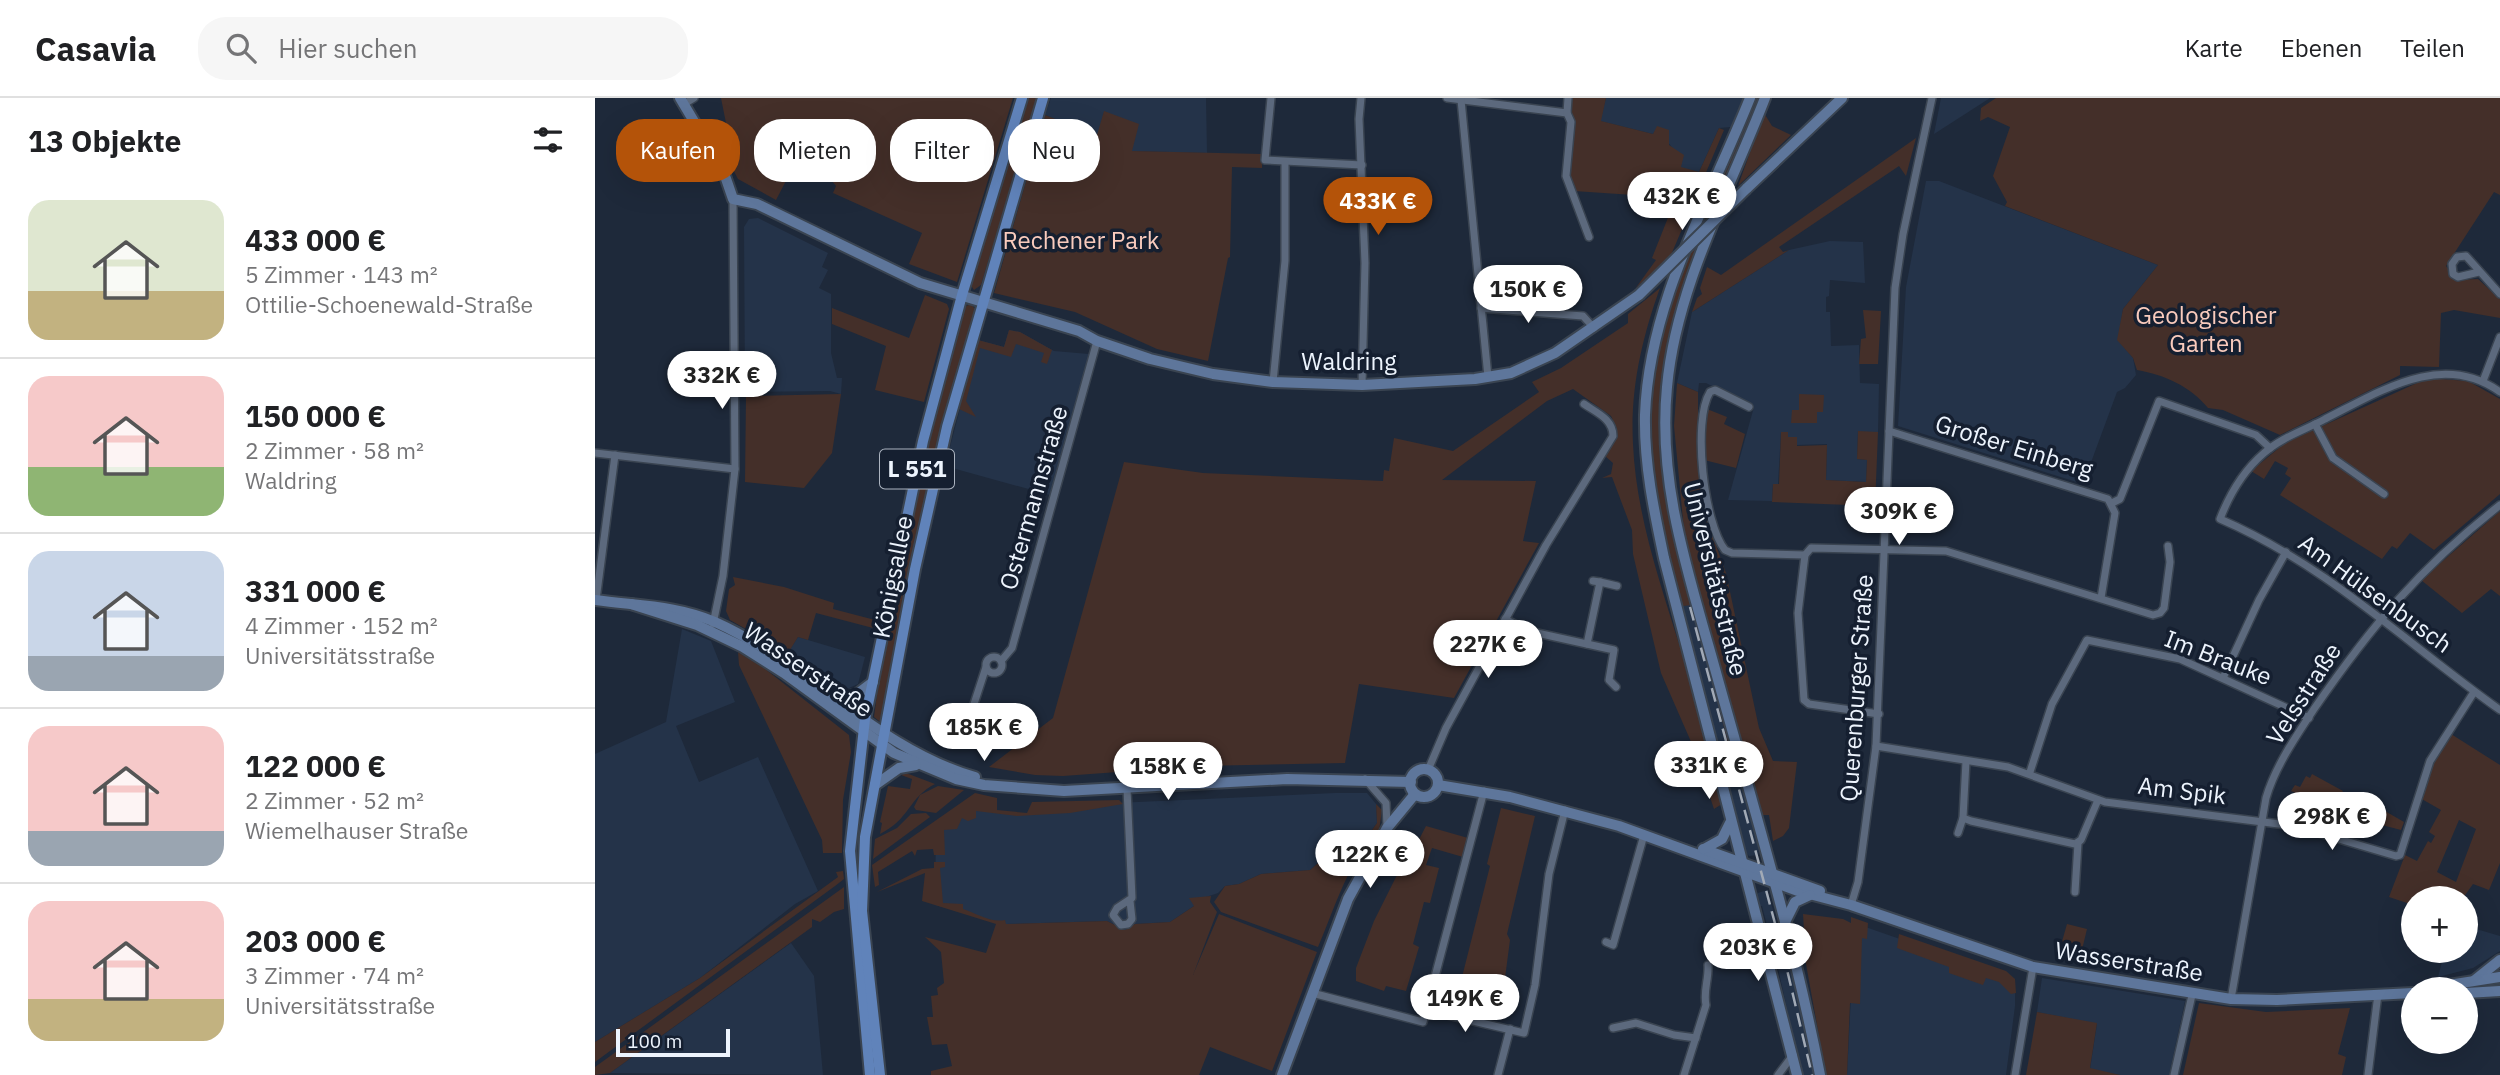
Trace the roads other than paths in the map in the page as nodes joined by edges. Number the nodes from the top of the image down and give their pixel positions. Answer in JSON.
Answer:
{"nodes":[{"id":1,"x":1022,"y":98,"type":"edge"},
{"id":2,"x":1043,"y":98,"type":"edge"},
{"id":3,"x":1271,"y":98,"type":"edge"},
{"id":4,"x":1361,"y":98,"type":"edge"},
{"id":5,"x":1447,"y":98,"type":"edge"},
{"id":6,"x":1568,"y":98,"type":"edge"},
{"id":7,"x":1750,"y":98,"type":"edge"},
{"id":8,"x":1765,"y":98,"type":"edge"},
{"id":9,"x":1842,"y":98,"type":"edge"},
{"id":10,"x":1932,"y":98,"type":"edge"},
{"id":11,"x":686,"y":100,"type":"edge"},
{"id":12,"x":1461,"y":100,"type":"junction"},
{"id":13,"x":1567,"y":113,"type":"junction"},
{"id":14,"x":1285,"y":163,"type":"junction"},
{"id":15,"x":1361,"y":165,"type":"junction"},
{"id":16,"x":733,"y":200,"type":"junction"},
{"id":17,"x":1589,"y":237,"type":"dead end"},
{"id":18,"x":2479,"y":272,"type":"dead end"},
{"id":19,"x":2500,"y":294,"type":"edge"},
{"id":20,"x":962,"y":295,"type":"junction"},
{"id":21,"x":981,"y":301,"type":"junction"},
{"id":22,"x":1481,"y":309,"type":"junction"},
{"id":23,"x":1594,"y":328,"type":"junction"},
{"id":24,"x":2500,"y":337,"type":"edge"},
{"id":25,"x":1097,"y":341,"type":"junction"},
{"id":26,"x":1487,"y":377,"type":"junction"},
{"id":27,"x":2483,"y":381,"type":"junction"},
{"id":28,"x":1273,"y":382,"type":"junction"},
{"id":29,"x":1362,"y":385,"type":"junction"},
{"id":30,"x":2500,"y":392,"type":"edge"},
{"id":31,"x":1584,"y":404,"type":"dead end"},
{"id":32,"x":1749,"y":407,"type":"dead end"},
{"id":33,"x":2315,"y":424,"type":"junction"},
{"id":34,"x":1889,"y":431,"type":"junction"},
{"id":35,"x":2270,"y":448,"type":"junction"},
{"id":36,"x":595,"y":453,"type":"edge"},
{"id":37,"x":615,"y":455,"type":"junction"},
{"id":38,"x":735,"y":469,"type":"junction"},
{"id":39,"x":2384,"y":494,"type":"dead end"},
{"id":40,"x":2112,"y":503,"type":"junction"},
{"id":41,"x":2500,"y":505,"type":"edge"},
{"id":42,"x":2168,"y":546,"type":"dead end"},
{"id":43,"x":1885,"y":549,"type":"junction"},
{"id":44,"x":2286,"y":552,"type":"junction"},
{"id":45,"x":1805,"y":555,"type":"junction"},
{"id":46,"x":1616,"y":586,"type":"dead end"},
{"id":47,"x":2101,"y":598,"type":"junction"},
{"id":48,"x":596,"y":600,"type":"edge"},
{"id":49,"x":2381,"y":616,"type":"junction"},
{"id":50,"x":1505,"y":619,"type":"junction"},
{"id":51,"x":712,"y":627,"type":"junction"},
{"id":52,"x":1587,"y":644,"type":"junction"},
{"id":53,"x":2223,"y":678,"type":"junction"},
{"id":54,"x":873,"y":682,"type":"junction"},
{"id":55,"x":1616,"y":687,"type":"dead end"},
{"id":56,"x":2474,"y":692,"type":"junction"},
{"id":57,"x":836,"y":698,"type":"junction"},
{"id":58,"x":2500,"y":710,"type":"edge"},
{"id":59,"x":1878,"y":714,"type":"junction"},
{"id":60,"x":2309,"y":718,"type":"junction"},
{"id":61,"x":865,"y":719,"type":"junction"},
{"id":62,"x":863,"y":732,"type":"junction"},
{"id":63,"x":885,"y":741,"type":"junction"},
{"id":64,"x":961,"y":744,"type":"dead end"},
{"id":65,"x":1876,"y":746,"type":"junction"},
{"id":66,"x":1966,"y":761,"type":"junction"},
{"id":67,"x":918,"y":765,"type":"junction"},
{"id":68,"x":1428,"y":770,"type":"junction"},
{"id":69,"x":2030,"y":772,"type":"junction"},
{"id":70,"x":1365,"y":779,"type":"junction"},
{"id":71,"x":1411,"y":782,"type":"junction"},
{"id":72,"x":876,"y":785,"type":"junction"},
{"id":73,"x":997,"y":785,"type":"junction"},
{"id":74,"x":1438,"y":785,"type":"junction"},
{"id":75,"x":1127,"y":789,"type":"junction"},
{"id":76,"x":1484,"y":791,"type":"junction"},
{"id":77,"x":1415,"y":794,"type":"junction"},
{"id":78,"x":2098,"y":800,"type":"junction"},
{"id":79,"x":1565,"y":810,"type":"junction"},
{"id":80,"x":1963,"y":818,"type":"junction"},
{"id":81,"x":2262,"y":820,"type":"junction"},
{"id":82,"x":1730,"y":823,"type":"junction"},
{"id":83,"x":1387,"y":828,"type":"junction"},
{"id":84,"x":1958,"y":833,"type":"dead end"},
{"id":85,"x":1644,"y":835,"type":"junction"},
{"id":86,"x":1656,"y":839,"type":"junction"},
{"id":87,"x":2078,"y":843,"type":"junction"},
{"id":88,"x":1703,"y":849,"type":"junction"},
{"id":89,"x":1742,"y":867,"type":"junction"},
{"id":90,"x":1773,"y":878,"type":"junction"},
{"id":91,"x":2075,"y":892,"type":"dead end"},
{"id":92,"x":1811,"y":895,"type":"junction"},
{"id":93,"x":1130,"y":901,"type":"dead end"},
{"id":94,"x":1851,"y":905,"type":"junction"},
{"id":95,"x":1785,"y":922,"type":"junction"},
{"id":96,"x":1605,"y":942,"type":"dead end"},
{"id":97,"x":2500,"y":960,"type":"edge"},
{"id":98,"x":1708,"y":965,"type":"dead end"},
{"id":99,"x":2033,"y":967,"type":"junction"},
{"id":100,"x":2500,"y":977,"type":"edge"},
{"id":101,"x":2478,"y":978,"type":"edge"},
{"id":102,"x":2478,"y":980,"type":"edge"},
{"id":103,"x":2500,"y":991,"type":"edge"},
{"id":104,"x":2478,"y":992,"type":"edge"},
{"id":105,"x":1312,"y":993,"type":"junction"},
{"id":106,"x":2401,"y":993,"type":"edge"},
{"id":107,"x":2378,"y":994,"type":"junction"},
{"id":108,"x":2192,"y":995,"type":"junction"},
{"id":109,"x":2231,"y":999,"type":"junction"},
{"id":110,"x":1426,"y":1010,"type":"junction"},
{"id":111,"x":1613,"y":1028,"type":"dead end"},
{"id":112,"x":1510,"y":1029,"type":"junction"},
{"id":113,"x":1696,"y":1038,"type":"junction"},
{"id":114,"x":1793,"y":1054,"type":"junction"},
{"id":115,"x":1285,"y":1074,"type":"edge"},
{"id":116,"x":870,"y":1075,"type":"edge"},
{"id":117,"x":880,"y":1075,"type":"edge"},
{"id":118,"x":1498,"y":1075,"type":"edge"},
{"id":119,"x":1684,"y":1075,"type":"edge"},
{"id":120,"x":1778,"y":1075,"type":"edge"},
{"id":121,"x":1797,"y":1075,"type":"edge"},
{"id":122,"x":1820,"y":1075,"type":"edge"},
{"id":123,"x":2015,"y":1075,"type":"edge"},
{"id":124,"x":2174,"y":1075,"type":"edge"},
{"id":125,"x":2368,"y":1075,"type":"edge"}],
"edges":[{"from":1,"to":20,"type":"main road","name":"Königsallee","number":"L 551"},
{"from":2,"to":21,"type":"main road","name":"Königsallee","number":"L 551"},
{"from":3,"to":14,"type":"street"},
{"from":4,"to":15,"type":"street"},
{"from":5,"to":12,"type":"street"},
{"from":6,"to":13,"type":"street"},
{"from":7,"to":82,"type":"main road","name":"Universitätsstraße"},
{"from":8,"to":90,"type":"main road","name":"Universitätsstraße"},
{"from":9,"to":23,"type":"main road","name":"Waldring","bridge":true},
{"from":10,"to":34,"type":"street","name":"Querenburger Straße"},
{"from":11,"to":16,"type":"main road"},
{"from":12,"to":13,"type":"street"},
{"from":12,"to":22,"type":"street"},
{"from":13,"to":17,"type":"street"},
{"from":14,"to":15,"type":"street"},
{"from":14,"to":28,"type":"street"},
{"from":15,"to":29,"type":"street"},
{"from":16,"to":20,"type":"main road","name":"Waldring"},
{"from":16,"to":38,"type":"street"},
{"from":18,"to":19,"type":"street"},
{"from":20,"to":21,"type":"main road","name":"Waldring"},
{"from":20,"to":54,"type":"main road","name":"Königsallee","number":"L 551"},
{"from":21,"to":25,"type":"main road","name":"Waldring"},
{"from":21,"to":63,"type":"main road","name":"Königsallee","number":"L 551"},
{"from":22,"to":23,"type":"street"},
{"from":22,"to":26,"type":"street"},
{"from":23,"to":26,"type":"main road","name":"Waldring"},
{"from":24,"to":27,"type":"street"},
{"from":25,"to":28,"type":"main road","name":"Waldring"},
{"from":25,"to":64,"type":"street","name":"Ostermannstraße"},
{"from":26,"to":29,"type":"main road","name":"Waldring"},
{"from":27,"to":30,"type":"street"},
{"from":27,"to":33,"type":"street"},
{"from":28,"to":29,"type":"main road","name":"Waldring"},
{"from":31,"to":50,"type":"street"},
{"from":32,"to":45,"type":"street"},
{"from":33,"to":35,"type":"street"},
{"from":33,"to":39,"type":"street"},
{"from":34,"to":40,"type":"street","name":"Großer Einberg"},
{"from":34,"to":43,"type":"street","name":"Querenburger Straße"},
{"from":35,"to":40,"type":"street"},
{"from":35,"to":44,"type":"street","name":"Am Hülsenbusch"},
{"from":36,"to":37,"type":"street"},
{"from":37,"to":38,"type":"street"},
{"from":37,"to":48,"type":"street"},
{"from":38,"to":51,"type":"street"},
{"from":40,"to":47,"type":"street","name":"Großer Einberg"},
{"from":41,"to":49,"type":"street","name":"Velsstraße"},
{"from":42,"to":47,"type":"street"},
{"from":43,"to":45,"type":"street"},
{"from":43,"to":47,"type":"street"},
{"from":43,"to":59,"type":"street","name":"Querenburger Straße"},
{"from":44,"to":49,"type":"street","name":"Am Hülsenbusch"},
{"from":44,"to":53,"type":"street"},
{"from":45,"to":59,"type":"street"},
{"from":46,"to":52,"type":"street"},
{"from":48,"to":51,"type":"main road","name":"Wasserstraße"},
{"from":49,"to":56,"type":"street","name":"Am Hülsenbusch"},
{"from":49,"to":60,"type":"street","name":"Velsstraße"},
{"from":50,"to":52,"type":"street"},
{"from":50,"to":68,"type":"street"},
{"from":51,"to":57,"type":"main road","name":"Wasserstraße"},
{"from":51,"to":62,"type":"main road","name":"Wasserstraße"},
{"from":52,"to":55,"type":"street"},
{"from":53,"to":60,"type":"street","name":"Im Brauke"},
{"from":53,"to":69,"type":"street","name":"Im Brauke"},
{"from":54,"to":57,"type":"main road","name":"Wasserstraße"},
{"from":54,"to":61,"type":"main road","name":"Königsallee","number":"L 551"},
{"from":56,"to":58,"type":"street","name":"Am Hülsenbusch"},
{"from":56,"to":81,"type":"street","name":"Am Spik"},
{"from":57,"to":61,"type":"main road","name":"Wasserstraße"},
{"from":59,"to":65,"type":"street","name":"Querenburger Straße"},
{"from":60,"to":81,"type":"street","name":"Velsstraße"},
{"from":61,"to":62,"type":"main road","name":"Königsallee","number":"L 551"},
{"from":61,"to":63,"type":"main road","name":"Wasserstraße"},
{"from":62,"to":63,"type":"main road","name":"Wasserstraße"},
{"from":62,"to":116,"type":"main road","name":"Königsallee","number":"L 551"},
{"from":63,"to":67,"type":"main road","name":"Wasserstraße"},
{"from":63,"to":72,"type":"main road","name":"Königsallee","number":"L 551"},
{"from":63,"to":73,"type":"main road","name":"Wasserstraße"},
{"from":65,"to":66,"type":"street","name":"Am Spik"},
{"from":65,"to":94,"type":"street","name":"Querenburger Straße"},
{"from":66,"to":69,"type":"street","name":"Am Spik"},
{"from":66,"to":80,"type":"street"},
{"from":67,"to":72,"type":"main road"},
{"from":67,"to":73,"type":"main road","name":"Wasserstraße"},
{"from":68,"to":71,"type":"main road"},
{"from":68,"to":74,"type":"main road"},
{"from":69,"to":78,"type":"street","name":"Am Spik"},
{"from":70,"to":71,"type":"main road","name":"Wasserstraße"},
{"from":70,"to":75,"type":"main road","name":"Wasserstraße"},
{"from":70,"to":83,"type":"street"},
{"from":71,"to":77,"type":"main road"},
{"from":72,"to":117,"type":"main road","name":"Königsallee","number":"L 551"},
{"from":73,"to":75,"type":"main road","name":"Wasserstraße"},
{"from":74,"to":76,"type":"main road","name":"Wasserstraße"},
{"from":74,"to":77,"type":"main road","name":"Wasserstraße"},
{"from":75,"to":93,"type":"street"},
{"from":76,"to":79,"type":"main road","name":"Wasserstraße"},
{"from":76,"to":110,"type":"street"},
{"from":77,"to":83,"type":"main road"},
{"from":78,"to":81,"type":"street","name":"Am Spik"},
{"from":78,"to":87,"type":"street"},
{"from":79,"to":85,"type":"main road","name":"Wasserstraße"},
{"from":79,"to":112,"type":"street"},
{"from":80,"to":84,"type":"street"},
{"from":80,"to":87,"type":"street"},
{"from":81,"to":109,"type":"street","name":"Velsstraße"},
{"from":82,"to":88,"type":"main road"},
{"from":82,"to":89,"type":"main road","name":"Universitätsstraße"},
{"from":83,"to":105,"type":"main road"},
{"from":85,"to":86,"type":"main road","name":"Wasserstraße"},
{"from":85,"to":96,"type":"street"},
{"from":86,"to":88,"type":"main road","name":"Wasserstraße"},
{"from":86,"to":89,"type":"main road","name":"Wasserstraße"},
{"from":87,"to":91,"type":"street"},
{"from":88,"to":89,"type":"main road","name":"Wasserstraße"},
{"from":89,"to":90,"type":"main road","name":"Wasserstraße"},
{"from":89,"to":114,"type":"main road","name":"Universitätsstraße"},
{"from":90,"to":92,"type":"main road","name":"Wasserstraße"},
{"from":90,"to":94,"type":"main road","name":"Wasserstraße"},
{"from":90,"to":95,"type":"main road","name":"Universitätsstraße"},
{"from":92,"to":94,"type":"main road","name":"Wasserstraße"},
{"from":92,"to":95,"type":"main road"},
{"from":94,"to":99,"type":"main road","name":"Wasserstraße"},
{"from":95,"to":122,"type":"main road","name":"Universitätsstraße"},
{"from":97,"to":101,"type":"main road"},
{"from":98,"to":113,"type":"street"},
{"from":99,"to":108,"type":"main road","name":"Wasserstraße"},
{"from":99,"to":123,"type":"street"},
{"from":100,"to":102,"type":"main road"},
{"from":103,"to":104,"type":"main road"},
{"from":105,"to":110,"type":"street"},
{"from":105,"to":115,"type":"main road"},
{"from":106,"to":107,"type":"main road","name":"Wasserstraße"},
{"from":107,"to":109,"type":"main road","name":"Wasserstraße"},
{"from":107,"to":125,"type":"street"},
{"from":108,"to":109,"type":"main road","name":"Wasserstraße"},
{"from":108,"to":124,"type":"street"},
{"from":110,"to":112,"type":"street"},
{"from":111,"to":113,"type":"street"},
{"from":112,"to":118,"type":"street"},
{"from":113,"to":119,"type":"street"},
{"from":114,"to":120,"type":"street"},
{"from":114,"to":121,"type":"main road","name":"Universitätsstraße"}]}
